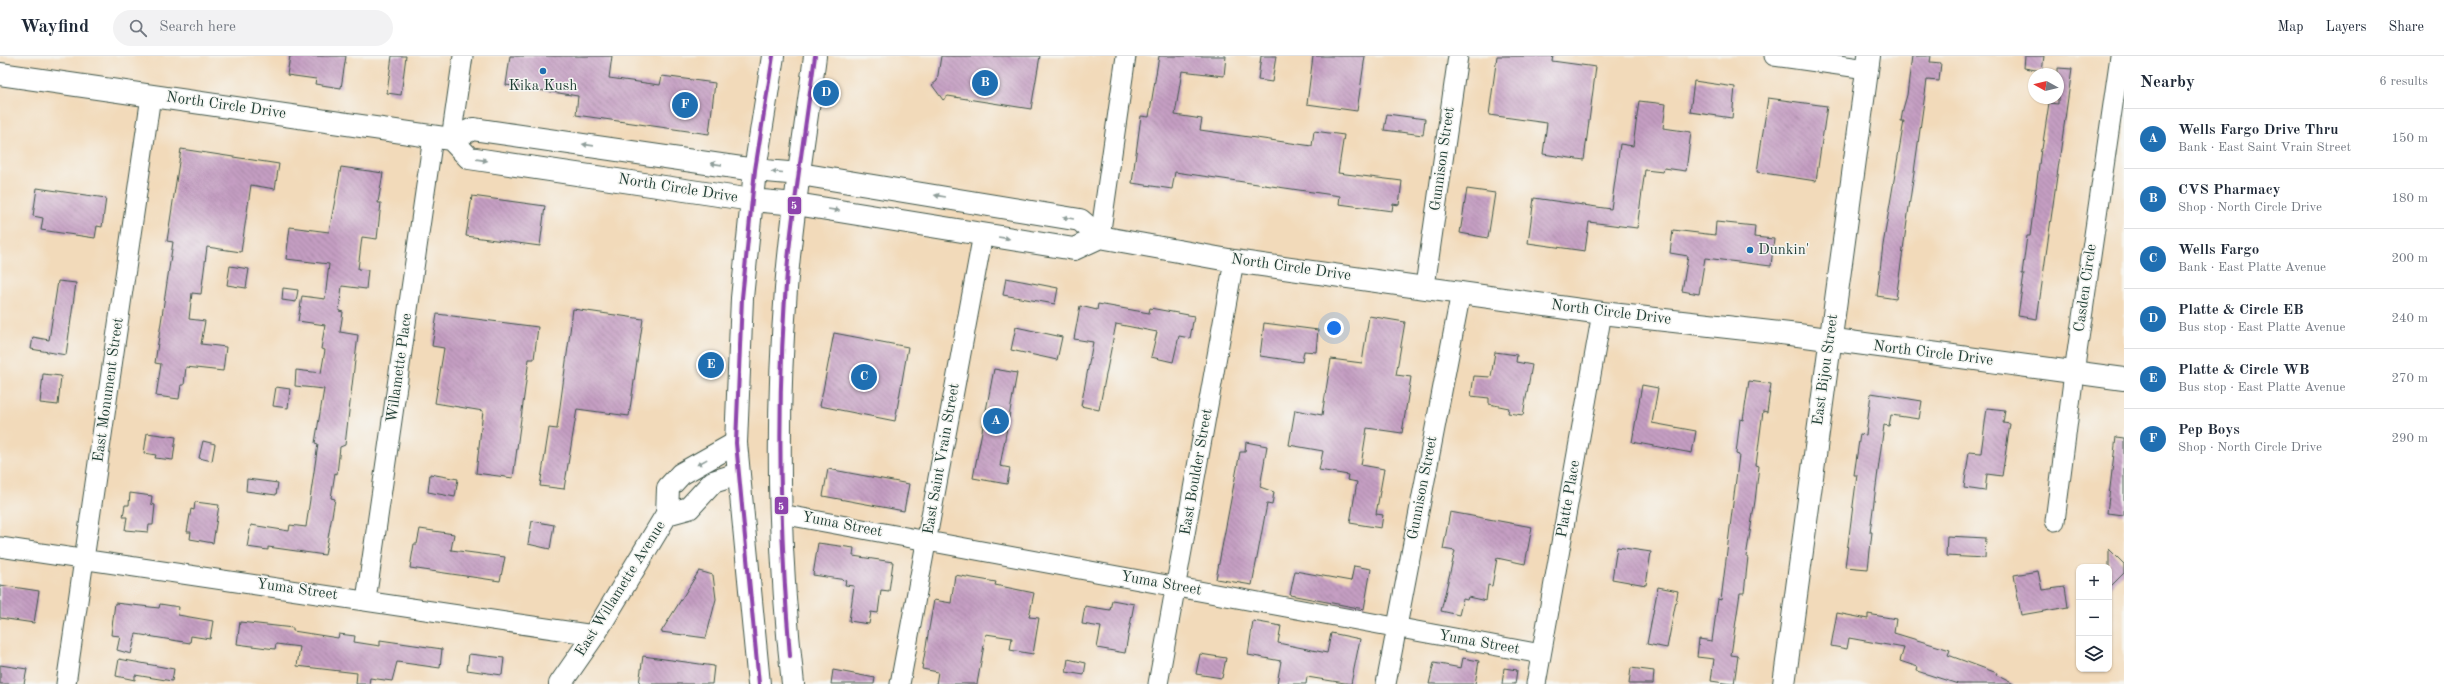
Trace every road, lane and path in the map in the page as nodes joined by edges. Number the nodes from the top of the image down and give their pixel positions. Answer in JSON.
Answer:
{"nodes":[{"id":1,"x":463,"y":56,"type":"edge"},
{"id":2,"x":773,"y":56,"type":"edge"},
{"id":3,"x":815,"y":56,"type":"edge"},
{"id":4,"x":1126,"y":56,"type":"edge"},
{"id":5,"x":1458,"y":56,"type":"edge"},
{"id":6,"x":1774,"y":56,"type":"edge"},
{"id":7,"x":2120,"y":56,"type":"edge"},
{"id":8,"x":1868,"y":62,"type":"edge"},
{"id":9,"x":0,"y":74,"type":"edge"},
{"id":10,"x":152,"y":96,"type":"junction"},
{"id":11,"x":442,"y":138,"type":"junction"},
{"id":12,"x":755,"y":170,"type":"junction"},
{"id":13,"x":800,"y":174,"type":"junction"},
{"id":14,"x":752,"y":200,"type":"junction"},
{"id":15,"x":796,"y":204,"type":"junction"},
{"id":16,"x":983,"y":234,"type":"junction"},
{"id":17,"x":1100,"y":238,"type":"junction"},
{"id":18,"x":1234,"y":261,"type":"junction"},
{"id":19,"x":1424,"y":286,"type":"junction"},
{"id":20,"x":1461,"y":292,"type":"junction"},
{"id":21,"x":1602,"y":313,"type":"junction"},
{"id":22,"x":1830,"y":340,"type":"junction"},
{"id":23,"x":2074,"y":373,"type":"junction"},
{"id":24,"x":2124,"y":379,"type":"edge"},
{"id":25,"x":736,"y":443,"type":"junction"},
{"id":26,"x":738,"y":474,"type":"junction"},
{"id":27,"x":667,"y":514,"type":"junction"},
{"id":28,"x":780,"y":514,"type":"junction"},
{"id":29,"x":2055,"y":521,"type":"dead end"},
{"id":30,"x":928,"y":541,"type":"junction"},
{"id":31,"x":0,"y":547,"type":"edge"},
{"id":32,"x":84,"y":559,"type":"junction"},
{"id":33,"x":1177,"y":586,"type":"junction"},
{"id":34,"x":366,"y":600,"type":"junction"},
{"id":35,"x":1396,"y":628,"type":"junction"},
{"id":36,"x":594,"y":635,"type":"junction"},
{"id":37,"x":1541,"y":654,"type":"junction"},
{"id":38,"x":66,"y":684,"type":"edge"},
{"id":39,"x":560,"y":684,"type":"edge"},
{"id":40,"x":759,"y":684,"type":"edge"},
{"id":41,"x":793,"y":684,"type":"edge"},
{"id":42,"x":900,"y":684,"type":"edge"},
{"id":43,"x":1158,"y":684,"type":"edge"},
{"id":44,"x":1386,"y":684,"type":"edge"},
{"id":45,"x":1536,"y":684,"type":"edge"},
{"id":46,"x":1784,"y":684,"type":"edge"}],
"edges":[{"from":1,"to":11,"type":"street","name":"Willamette Place"},
{"from":2,"to":12,"type":"main road"},
{"from":3,"to":13,"type":"main road"},
{"from":4,"to":17,"type":"street"},
{"from":5,"to":19,"type":"street","name":"Gunnison Street"},
{"from":6,"to":8,"type":"street"},
{"from":7,"to":23,"type":"street","name":"Casden Circle"},
{"from":8,"to":22,"type":"main road","name":"East Bijou Street"},
{"from":9,"to":10,"type":"main road","name":"North Circle Drive"},
{"from":10,"to":11,"type":"main road","name":"North Circle Drive"},
{"from":10,"to":32,"type":"street","name":"East Monument Street"},
{"from":12,"to":11,"type":"main road","name":"North Circle Drive","one_way":true},
{"from":11,"to":14,"type":"main road","name":"North Circle Drive","one_way":true},
{"from":11,"to":34,"type":"street","name":"Willamette Place"},
{"from":13,"to":12,"type":"main road","name":"North Circle Drive","one_way":true},
{"from":12,"to":14,"type":"main road"},
{"from":13,"to":15,"type":"main road"},
{"from":17,"to":13,"type":"main road","name":"North Circle Drive","one_way":true},
{"from":14,"to":15,"type":"main road","name":"North Circle Drive"},
{"from":14,"to":25,"type":"main road"},
{"from":15,"to":16,"type":"main road","name":"North Circle Drive","one_way":true},
{"from":15,"to":28,"type":"main road"},
{"from":16,"to":17,"type":"main road","name":"North Circle Drive","one_way":true},
{"from":16,"to":30,"type":"street","name":"East Saint Vrain Street"},
{"from":17,"to":18,"type":"main road","name":"North Circle Drive"},
{"from":18,"to":19,"type":"main road","name":"North Circle Drive"},
{"from":18,"to":33,"type":"street","name":"East Boulder Street"},
{"from":19,"to":20,"type":"main road","name":"North Circle Drive"},
{"from":20,"to":21,"type":"main road","name":"North Circle Drive"},
{"from":20,"to":35,"type":"street","name":"Gunnison Street"},
{"from":21,"to":22,"type":"main road","name":"North Circle Drive"},
{"from":21,"to":37,"type":"street","name":"Platte Place"},
{"from":22,"to":23,"type":"main road","name":"North Circle Drive"},
{"from":22,"to":46,"type":"main road","name":"East Bijou Street"},
{"from":23,"to":24,"type":"main road","name":"North Circle Drive"},
{"from":23,"to":29,"type":"street","name":"Casden Circle"},
{"from":25,"to":26,"type":"main road"},
{"from":25,"to":27,"type":"main road","name":"East Willamette Avenue","one_way":true},
{"from":26,"to":27,"type":"main road","name":"East Willamette Avenue"},
{"from":26,"to":40,"type":"main road"},
{"from":27,"to":36,"type":"main road","name":"East Willamette Avenue"},
{"from":28,"to":30,"type":"street","name":"Yuma Street"},
{"from":28,"to":41,"type":"main road"},
{"from":30,"to":33,"type":"street","name":"Yuma Street"},
{"from":30,"to":42,"type":"street","name":"East Saint Vrain Street"},
{"from":31,"to":32,"type":"street","name":"Yuma Street"},
{"from":32,"to":34,"type":"street","name":"Yuma Street"},
{"from":32,"to":38,"type":"street","name":"East Monument Street"},
{"from":33,"to":35,"type":"street","name":"Yuma Street"},
{"from":33,"to":43,"type":"street","name":"East Boulder Street"},
{"from":34,"to":36,"type":"street","name":"Yuma Street"},
{"from":35,"to":37,"type":"street","name":"Yuma Street"},
{"from":35,"to":44,"type":"street","name":"Gunnison Street"},
{"from":36,"to":39,"type":"main road","name":"East Willamette Avenue"},
{"from":37,"to":45,"type":"street","name":"Platte Place"}]}
